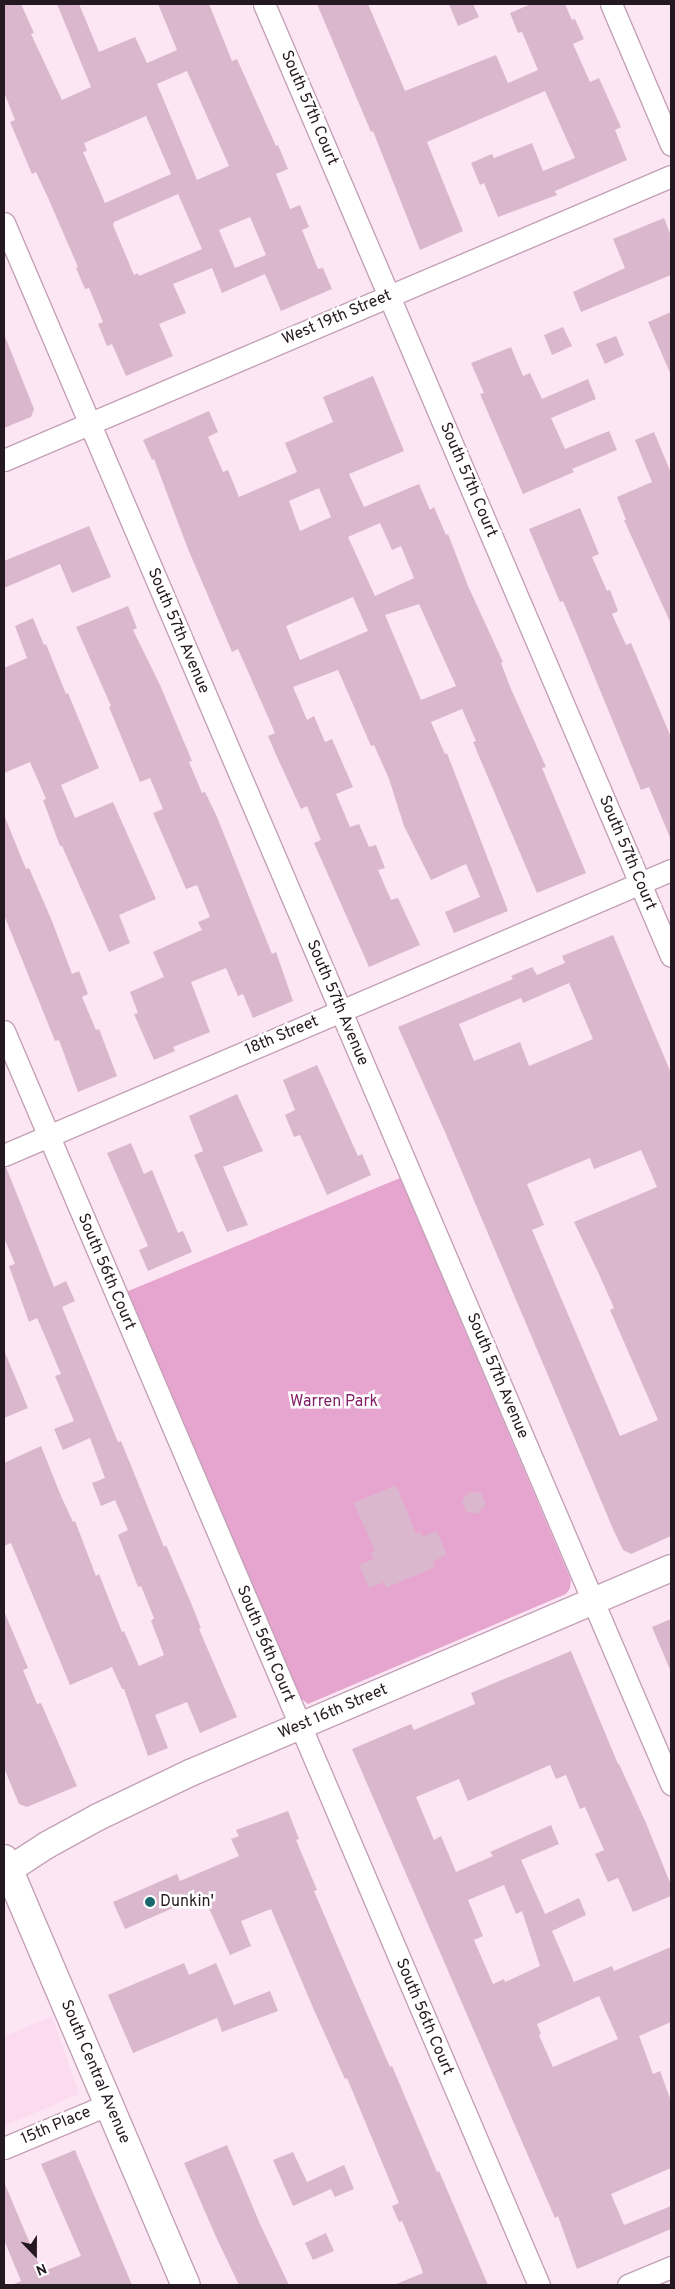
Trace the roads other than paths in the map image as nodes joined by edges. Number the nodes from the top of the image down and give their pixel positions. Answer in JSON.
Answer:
{"nodes":[{"id":1,"x":264,"y":4,"type":"edge"},
{"id":2,"x":611,"y":4,"type":"edge"},
{"id":3,"x":671,"y":145,"type":"edge"},
{"id":4,"x":671,"y":176,"type":"edge"},
{"id":5,"x":4,"y":223,"type":"edge"},
{"id":6,"x":389,"y":296,"type":"junction"},
{"id":7,"x":90,"y":424,"type":"junction"},
{"id":8,"x":4,"y":460,"type":"edge"},
{"id":9,"x":671,"y":870,"type":"edge"},
{"id":10,"x":640,"y":884,"type":"junction"},
{"id":11,"x":671,"y":956,"type":"edge"},
{"id":12,"x":341,"y":1011,"type":"junction"},
{"id":13,"x":4,"y":1031,"type":"edge"},
{"id":14,"x":49,"y":1136,"type":"junction"},
{"id":15,"x":4,"y":1155,"type":"edge"},
{"id":16,"x":671,"y":1568,"type":"edge"},
{"id":17,"x":593,"y":1602,"type":"junction"},
{"id":18,"x":300,"y":1726,"type":"junction"},
{"id":19,"x":671,"y":1784,"type":"edge"},
{"id":20,"x":5,"y":1867,"type":"edge"},
{"id":21,"x":109,"y":2104,"type":"junction"},
{"id":22,"x":4,"y":2148,"type":"edge"},
{"id":23,"x":671,"y":2267,"type":"edge"},
{"id":24,"x":186,"y":2285,"type":"edge"},
{"id":25,"x":539,"y":2285,"type":"edge"},
{"id":26,"x":628,"y":2285,"type":"edge"}],
"edges":[{"from":1,"to":6,"type":"street","name":"South 57th Court"},
{"from":2,"to":3,"type":"street"},
{"from":4,"to":6,"type":"street","name":"West 19th Street"},
{"from":5,"to":7,"type":"street","name":"South 57th Avenue"},
{"from":6,"to":7,"type":"street","name":"West 19th Street"},
{"from":6,"to":10,"type":"street","name":"South 57th Court"},
{"from":7,"to":8,"type":"street","name":"West 19th Street"},
{"from":7,"to":12,"type":"street","name":"South 57th Avenue"},
{"from":9,"to":10,"type":"street","name":"18th Street"},
{"from":10,"to":11,"type":"street","name":"South 57th Court"},
{"from":10,"to":12,"type":"street","name":"18th Street"},
{"from":12,"to":14,"type":"street","name":"18th Street"},
{"from":12,"to":17,"type":"street","name":"South 57th Avenue"},
{"from":13,"to":14,"type":"street","name":"South 56th Court"},
{"from":14,"to":15,"type":"street","name":"18th Street"},
{"from":14,"to":18,"type":"street","name":"South 56th Court"},
{"from":16,"to":17,"type":"street","name":"West 16th Street"},
{"from":17,"to":18,"type":"street","name":"West 16th Street"},
{"from":17,"to":19,"type":"street","name":"South 57th Avenue"},
{"from":18,"to":20,"type":"street","name":"West 16th Street"},
{"from":18,"to":25,"type":"street","name":"South 56th Court"},
{"from":20,"to":21,"type":"main road","name":"South Central Avenue"},
{"from":21,"to":22,"type":"street","name":"15th Place"},
{"from":21,"to":24,"type":"main road","name":"South Central Avenue"},
{"from":23,"to":26,"type":"street"}]}
